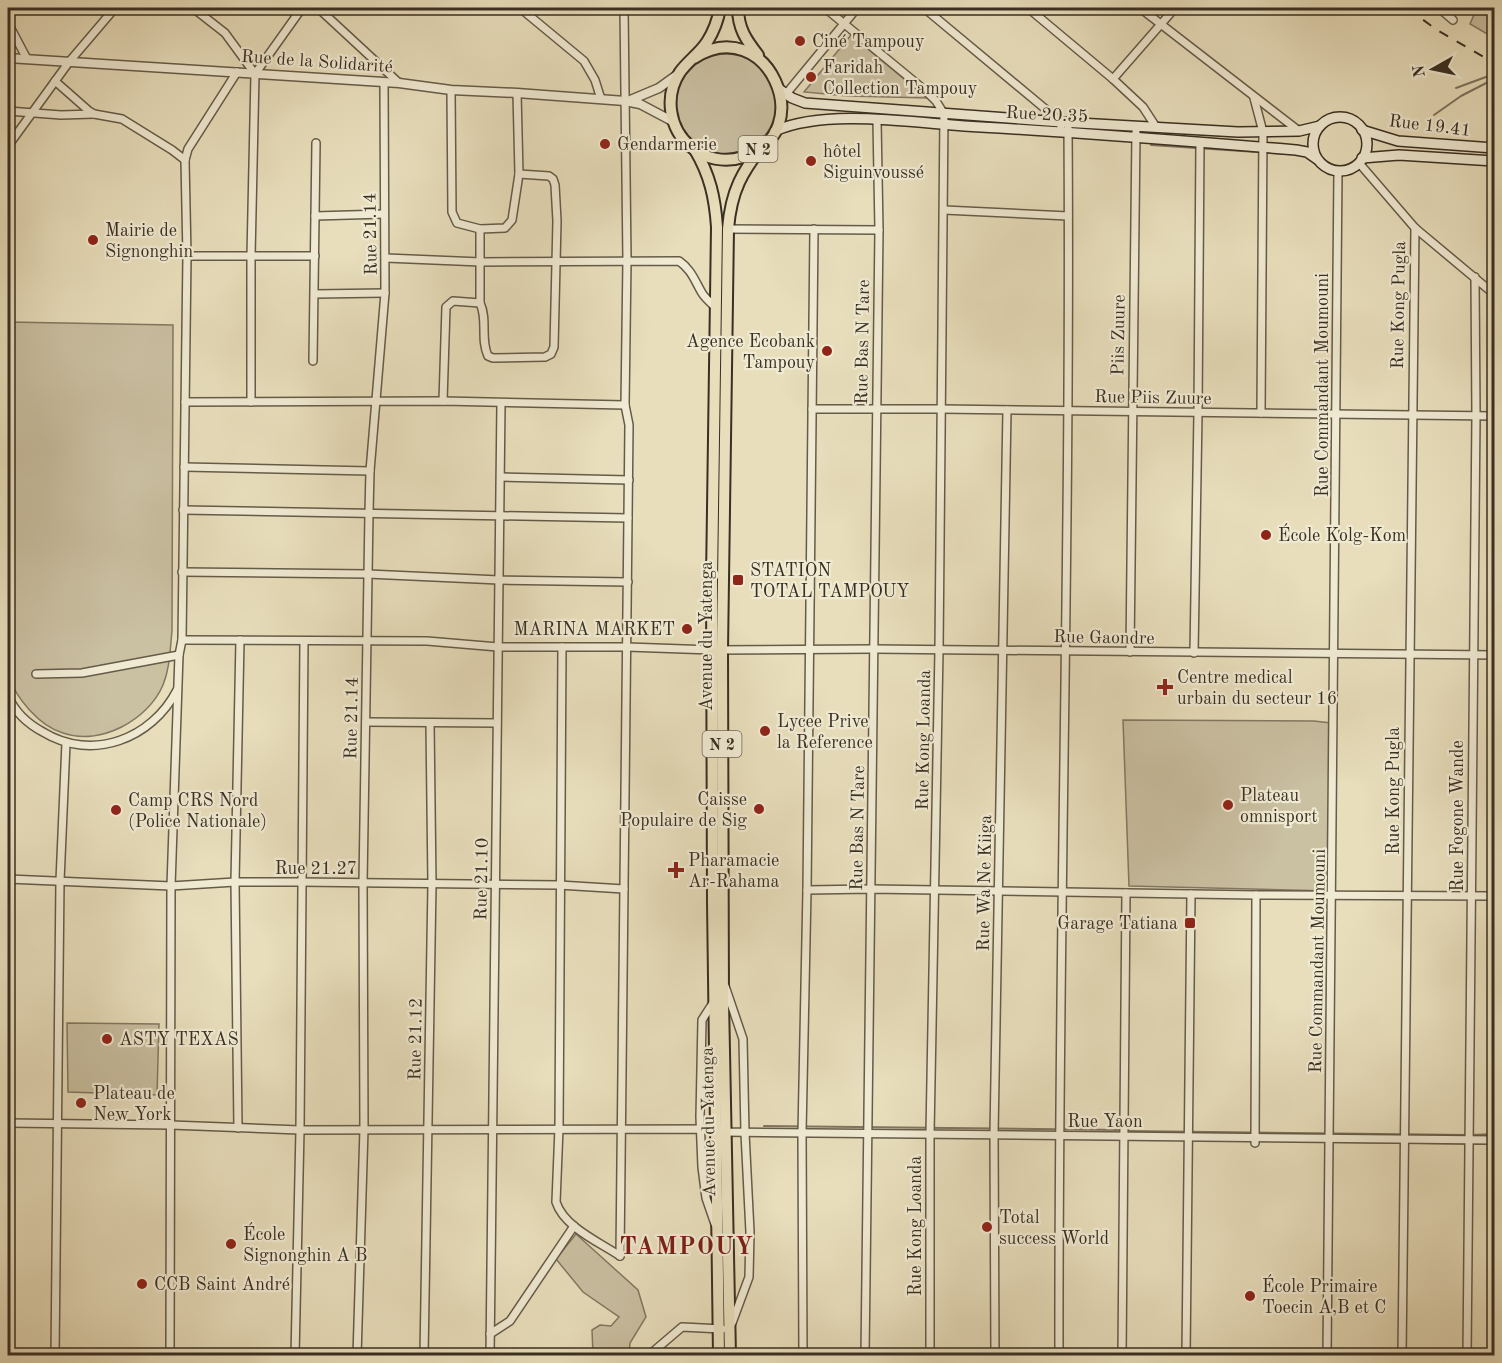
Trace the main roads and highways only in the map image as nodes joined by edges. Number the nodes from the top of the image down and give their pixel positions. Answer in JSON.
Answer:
{"nodes":[{"id":1,"x":720,"y":8,"type":"edge"},
{"id":2,"x":739,"y":10,"type":"edge"},
{"id":3,"x":694,"y":58,"type":"junction"},
{"id":4,"x":763,"y":63,"type":"junction"},
{"id":5,"x":782,"y":91,"type":"junction"},
{"id":6,"x":945,"y":119,"type":"junction"},
{"id":7,"x":1320,"y":126,"type":"junction"},
{"id":8,"x":1064,"y":127,"type":"junction"},
{"id":9,"x":1362,"y":130,"type":"junction"},
{"id":10,"x":775,"y":131,"type":"junction"},
{"id":11,"x":766,"y":142,"type":"junction"},
{"id":12,"x":1494,"y":148,"type":"edge"},
{"id":13,"x":695,"y":150,"type":"junction"},
{"id":14,"x":1317,"y":159,"type":"junction"},
{"id":15,"x":1360,"y":161,"type":"junction"},
{"id":16,"x":1494,"y":161,"type":"edge"},
{"id":17,"x":721,"y":353,"type":"junction"},
{"id":18,"x":717,"y":650,"type":"junction"},
{"id":19,"x":720,"y":1131,"type":"junction"},
{"id":20,"x":725,"y":1329,"type":"junction"},
{"id":21,"x":719,"y":1356,"type":"edge"},
{"id":22,"x":730,"y":1356,"type":"edge"}],
"edges":[{"from":1,"to":3,"type":"main road"},
{"from":2,"to":4,"type":"main road"},
{"from":3,"to":4,"type":"main road"},
{"from":3,"to":13,"type":"main road","number":"N 2"},
{"from":4,"to":5,"type":"main road"},
{"from":5,"to":6,"type":"main road","name":"Rue 20.35"},
{"from":5,"to":10,"type":"main road","number":"N 2"},
{"from":6,"to":8,"type":"main road","name":"Rue 20.35"},
{"from":6,"to":10,"type":"main road","name":"Rue 20.35"},
{"from":7,"to":8,"type":"main road","name":"Rue 20.35"},
{"from":7,"to":9,"type":"main road"},
{"from":7,"to":14,"type":"main road"},
{"from":8,"to":14,"type":"main road","name":"Rue 20.35"},
{"from":9,"to":12,"type":"main road","name":"Rue 19.41"},
{"from":9,"to":15,"type":"main road"},
{"from":10,"to":11,"type":"main road","number":"N 2"},
{"from":11,"to":13,"type":"main road","number":"N 2"},
{"from":11,"to":17,"type":"main road","name":"Avenue du Yatenga","number":"N 2"},
{"from":13,"to":17,"type":"main road","name":"Avenue du Yatenga","number":"N 2"},
{"from":14,"to":15,"type":"main road"},
{"from":15,"to":16,"type":"main road","name":"Rue 19.41"},
{"from":17,"to":18,"type":"main road","name":"Avenue du Yatenga","number":"N 2"},
{"from":18,"to":19,"type":"main road","name":"Avenue du Yatenga","number":"N 2"},
{"from":18,"to":19,"type":"main road","name":"Avenue du Yatenga","number":"N 2"},
{"from":19,"to":20,"type":"main road","name":"Avenue du Yatenga","number":"N 2"},
{"from":19,"to":20,"type":"main road","name":"Avenue du Yatenga","number":"N 2"},
{"from":20,"to":21,"type":"main road","name":"Avenue du Yatenga","number":"N 2"},
{"from":20,"to":22,"type":"main road","name":"Avenue du Yatenga","number":"N 2"}]}
